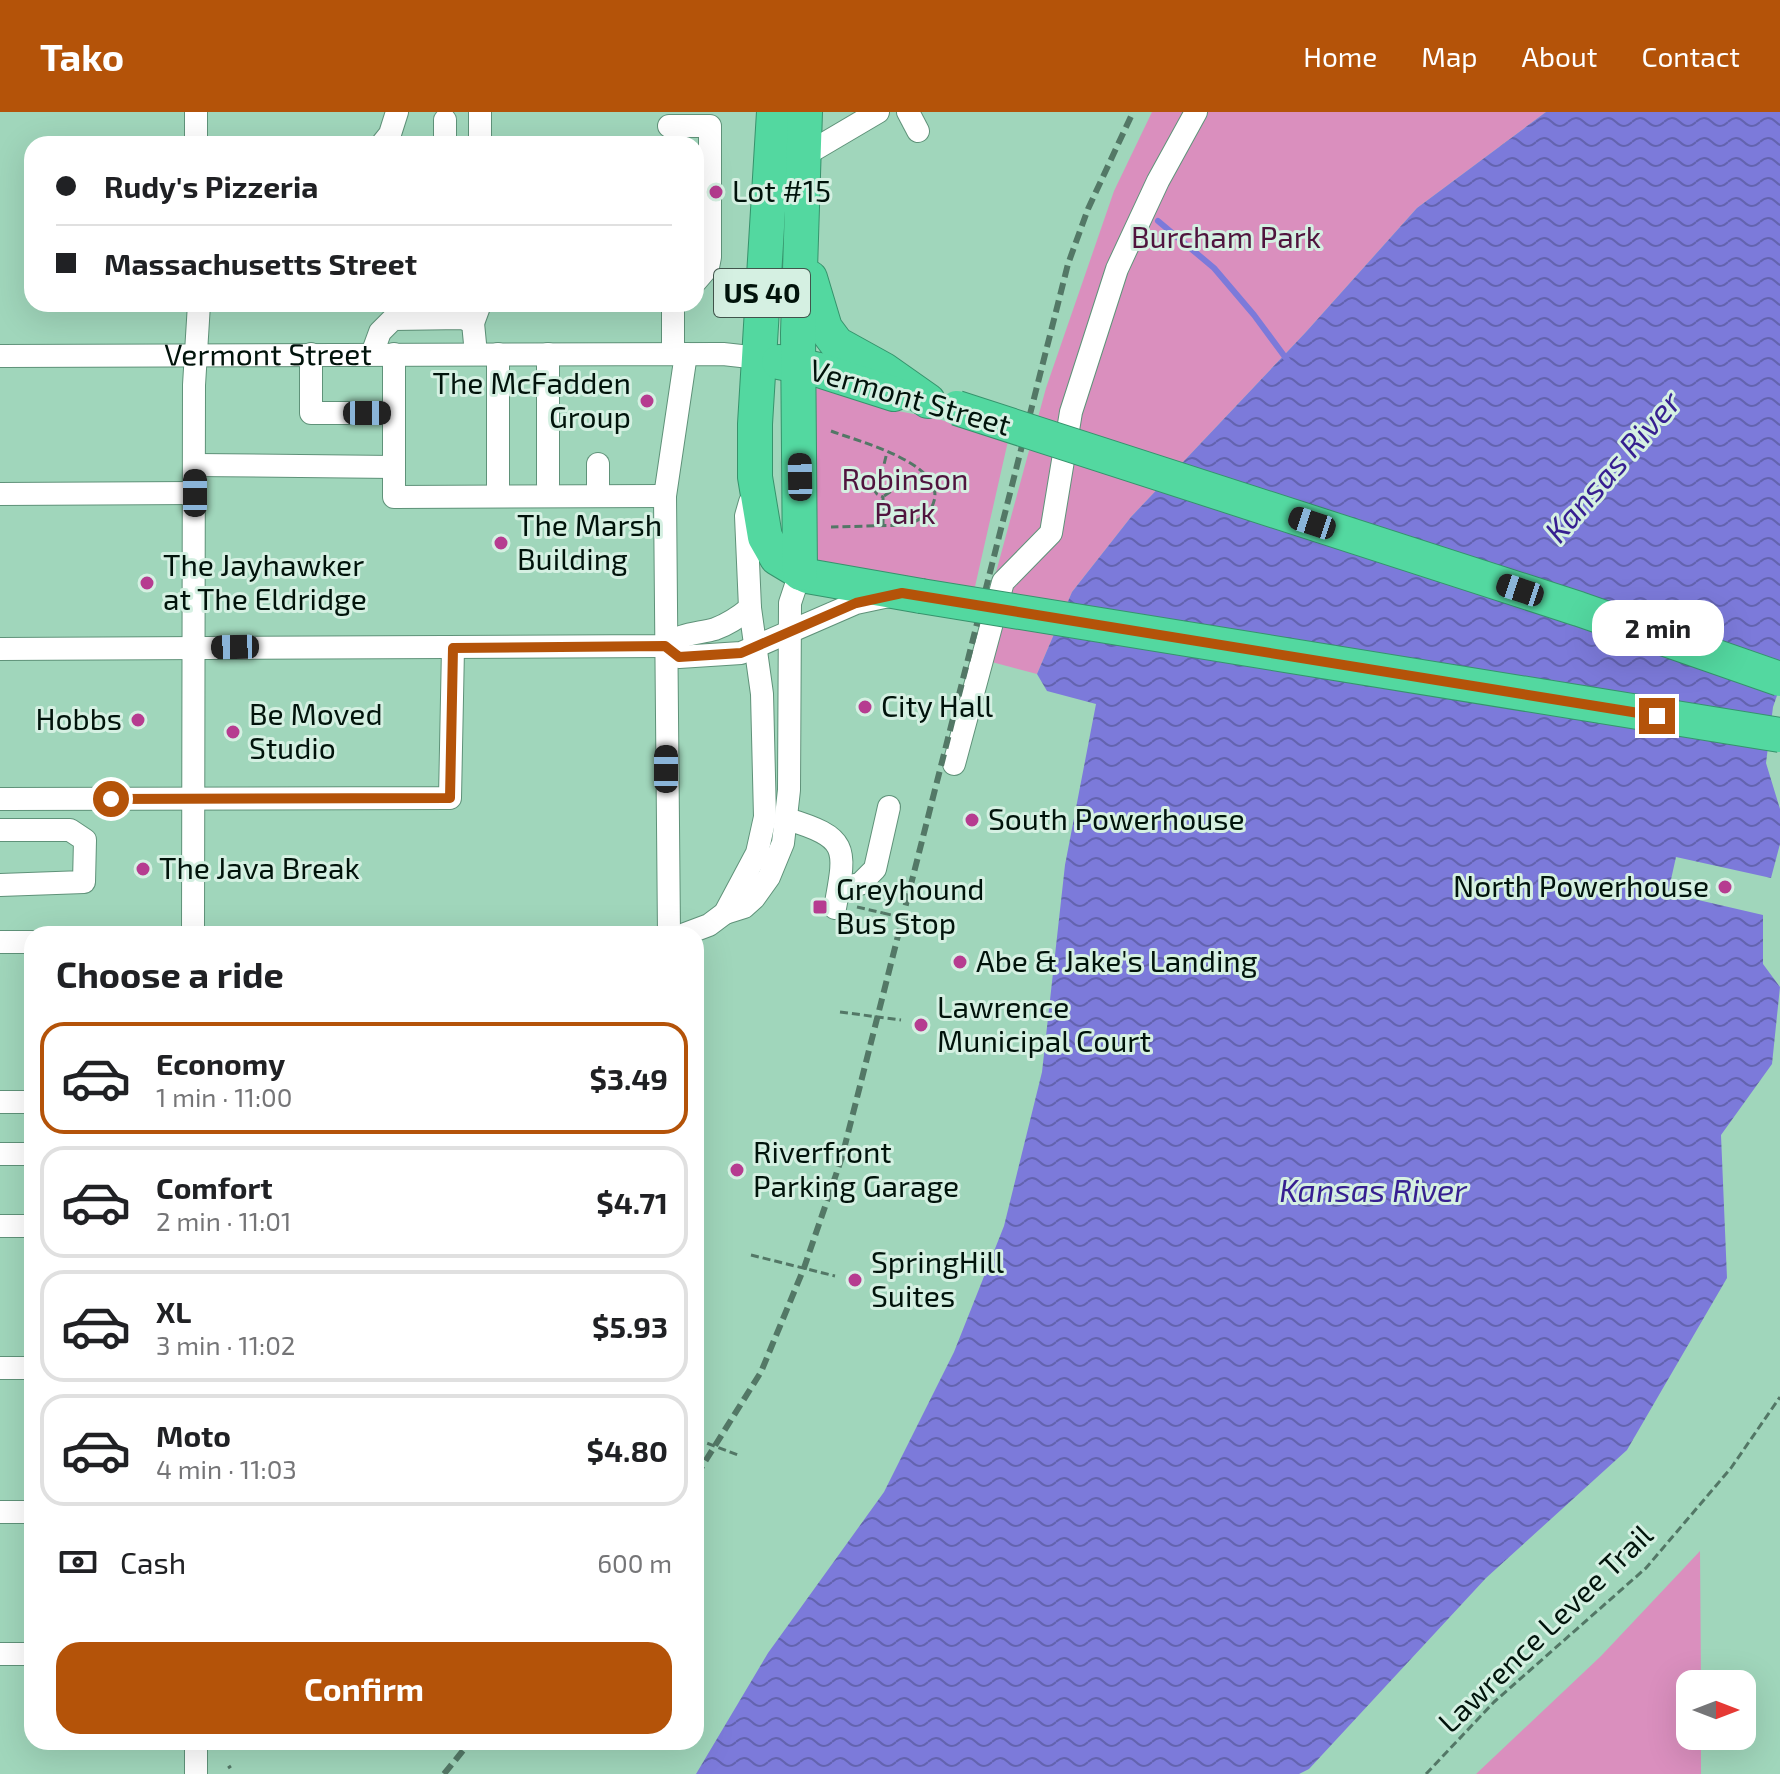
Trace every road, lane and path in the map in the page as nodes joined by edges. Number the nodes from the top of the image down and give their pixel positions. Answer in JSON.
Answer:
{"nodes":[{"id":1,"x":196,"y":112,"type":"edge"},
{"id":2,"x":397,"y":112,"type":"edge"},
{"id":3,"x":480,"y":112,"type":"edge"},
{"id":4,"x":774,"y":112,"type":"edge"},
{"id":5,"x":805,"y":112,"type":"edge"},
{"id":6,"x":878,"y":112,"type":"edge"},
{"id":7,"x":1196,"y":112,"type":"edge"},
{"id":8,"x":445,"y":120,"type":"dead end"},
{"id":9,"x":669,"y":127,"type":"edge"},
{"id":10,"x":196,"y":136,"type":"edge"},
{"id":11,"x":388,"y":136,"type":"edge"},
{"id":12,"x":445,"y":136,"type":"edge"},
{"id":13,"x":480,"y":136,"type":"edge"},
{"id":14,"x":805,"y":155,"type":"junction"},
{"id":15,"x":801,"y":242,"type":"junction"},
{"id":16,"x":704,"y":272,"type":"edge"},
{"id":17,"x":199,"y":312,"type":"edge"},
{"id":18,"x":674,"y":312,"type":"edge"},
{"id":19,"x":477,"y":314,"type":"edge"},
{"id":20,"x":196,"y":354,"type":"junction"},
{"id":21,"x":311,"y":354,"type":"junction"},
{"id":22,"x":383,"y":354,"type":"junction"},
{"id":23,"x":487,"y":354,"type":"junction"},
{"id":24,"x":548,"y":354,"type":"junction"},
{"id":25,"x":679,"y":354,"type":"junction"},
{"id":26,"x":0,"y":356,"type":"edge"},
{"id":27,"x":759,"y":358,"type":"junction"},
{"id":28,"x":798,"y":366,"type":"junction"},
{"id":29,"x":942,"y":404,"type":"junction"},
{"id":30,"x":394,"y":413,"type":"junction"},
{"id":31,"x":831,"y":431,"type":"dead end"},
{"id":32,"x":887,"y":452,"type":"junction"},
{"id":33,"x":598,"y":464,"type":"dead end"},
{"id":34,"x":195,"y":465,"type":"junction"},
{"id":35,"x":394,"y":467,"type":"junction"},
{"id":36,"x":882,"y":473,"type":"junction"},
{"id":37,"x":755,"y":477,"type":"junction"},
{"id":38,"x":548,"y":484,"type":"dead end"},
{"id":39,"x":498,"y":486,"type":"dead end"},
{"id":40,"x":195,"y":493,"type":"junction"},
{"id":41,"x":0,"y":494,"type":"edge"},
{"id":42,"x":598,"y":496,"type":"junction"},
{"id":43,"x":665,"y":496,"type":"junction"},
{"id":44,"x":883,"y":497,"type":"junction"},
{"id":45,"x":831,"y":527,"type":"dead end"},
{"id":46,"x":883,"y":527,"type":"junction"},
{"id":47,"x":800,"y":573,"type":"junction"},
{"id":48,"x":911,"y":595,"type":"junction"},
{"id":49,"x":750,"y":608,"type":"junction"},
{"id":50,"x":789,"y":632,"type":"junction"},
{"id":51,"x":665,"y":646,"type":"junction"},
{"id":52,"x":756,"y":647,"type":"junction"},
{"id":53,"x":195,"y":648,"type":"junction"},
{"id":54,"x":453,"y":648,"type":"junction"},
{"id":55,"x":0,"y":649,"type":"edge"},
{"id":56,"x":1780,"y":679,"type":"edge"},
{"id":57,"x":1780,"y":735,"type":"edge"},
{"id":58,"x":954,"y":764,"type":"dead end"},
{"id":59,"x":194,"y":798,"type":"junction"},
{"id":60,"x":0,"y":799,"type":"edge"},
{"id":61,"x":889,"y":807,"type":"dead end"},
{"id":62,"x":787,"y":819,"type":"junction"},
{"id":63,"x":0,"y":830,"type":"edge"},
{"id":64,"x":0,"y":885,"type":"edge"},
{"id":65,"x":842,"y":903,"type":"junction"},
{"id":66,"x":725,"y":913,"type":"junction"},
{"id":67,"x":925,"y":923,"type":"dead end"},
{"id":68,"x":193,"y":926,"type":"edge"},
{"id":69,"x":669,"y":926,"type":"edge"},
{"id":70,"x":704,"y":927,"type":"edge"},
{"id":71,"x":0,"y":942,"type":"edge"},
{"id":72,"x":24,"y":942,"type":"edge"},
{"id":73,"x":840,"y":1012,"type":"dead end"},
{"id":74,"x":901,"y":1020,"type":"dead end"},
{"id":75,"x":0,"y":1102,"type":"edge"},
{"id":76,"x":24,"y":1102,"type":"edge"},
{"id":77,"x":0,"y":1154,"type":"edge"},
{"id":78,"x":24,"y":1154,"type":"edge"},
{"id":79,"x":0,"y":1226,"type":"edge"},
{"id":80,"x":24,"y":1226,"type":"edge"},
{"id":81,"x":751,"y":1255,"type":"dead end"},
{"id":82,"x":835,"y":1276,"type":"dead end"},
{"id":83,"x":0,"y":1368,"type":"edge"},
{"id":84,"x":24,"y":1368,"type":"edge"},
{"id":85,"x":1780,"y":1397,"type":"edge"},
{"id":86,"x":704,"y":1442,"type":"edge"},
{"id":87,"x":738,"y":1455,"type":"dead end"},
{"id":88,"x":0,"y":1512,"type":"edge"},
{"id":89,"x":24,"y":1512,"type":"edge"},
{"id":90,"x":0,"y":1654,"type":"edge"},
{"id":91,"x":24,"y":1654,"type":"edge"},
{"id":92,"x":196,"y":1750,"type":"edge"},
{"id":93,"x":196,"y":1774,"type":"edge"},
{"id":94,"x":1426,"y":1774,"type":"edge"}],
"edges":[{"from":1,"to":10,"type":"street"},
{"from":2,"to":11,"type":"street"},
{"from":3,"to":13,"type":"street"},
{"from":4,"to":27,"type":"highway","number":"US 40"},
{"from":5,"to":14,"type":"highway","number":"US 40"},
{"from":6,"to":14,"type":"street"},
{"from":7,"to":58,"type":"street"},
{"from":8,"to":12,"type":"street"},
{"from":9,"to":16,"type":"street"},
{"from":14,"to":15,"type":"highway","number":"US 40"},
{"from":15,"to":28,"type":"highway"},
{"from":15,"to":29,"type":"highway","number":"US 40"},
{"from":17,"to":20,"type":"street"},
{"from":18,"to":25,"type":"street"},
{"from":19,"to":22,"type":"street"},
{"from":19,"to":23,"type":"street"},
{"from":20,"to":21,"type":"street","name":"Vermont Street"},
{"from":20,"to":26,"type":"street","name":"Vermont Street"},
{"from":20,"to":34,"type":"street"},
{"from":21,"to":22,"type":"street","name":"Vermont Street"},
{"from":21,"to":30,"type":"street"},
{"from":22,"to":23,"type":"street","name":"Vermont Street"},
{"from":22,"to":30,"type":"street"},
{"from":23,"to":24,"type":"street","name":"Vermont Street"},
{"from":23,"to":39,"type":"street"},
{"from":24,"to":25,"type":"street","name":"Vermont Street"},
{"from":24,"to":38,"type":"street"},
{"from":25,"to":27,"type":"street","name":"Vermont Street"},
{"from":25,"to":43,"type":"street"},
{"from":27,"to":28,"type":"highway","name":"Vermont Street"},
{"from":27,"to":37,"type":"highway","number":"US 40"},
{"from":28,"to":29,"type":"highway","name":"Vermont Street"},
{"from":28,"to":47,"type":"highway"},
{"from":29,"to":56,"type":"highway","name":"Vermont Street","number":"US 40","bridge":true},
{"from":30,"to":35,"type":"street"},
{"from":31,"to":32,"type":"path"},
{"from":32,"to":36,"type":"path"},
{"from":32,"to":46,"type":"path"},
{"from":33,"to":42,"type":"street"},
{"from":34,"to":35,"type":"street"},
{"from":34,"to":40,"type":"street"},
{"from":35,"to":42,"type":"street"},
{"from":36,"to":44,"type":"path"},
{"from":36,"to":44,"type":"path"},
{"from":37,"to":47,"type":"highway","number":"US 40"},
{"from":37,"to":49,"type":"street"},
{"from":40,"to":41,"type":"street"},
{"from":40,"to":53,"type":"street"},
{"from":42,"to":43,"type":"street"},
{"from":43,"to":51,"type":"street"},
{"from":44,"to":46,"type":"path"},
{"from":45,"to":46,"type":"path"},
{"from":47,"to":48,"type":"highway","number":"US 40"},
{"from":47,"to":50,"type":"street"},
{"from":48,"to":50,"type":"street"},
{"from":48,"to":57,"type":"highway","number":"US 40","bridge":true},
{"from":49,"to":51,"type":"street"},
{"from":49,"to":52,"type":"street"},
{"from":50,"to":52,"type":"street"},
{"from":50,"to":62,"type":"street"},
{"from":51,"to":52,"type":"street"},
{"from":51,"to":54,"type":"street"},
{"from":51,"to":69,"type":"street"},
{"from":52,"to":66,"type":"street"},
{"from":53,"to":54,"type":"street"},
{"from":53,"to":55,"type":"street"},
{"from":53,"to":59,"type":"street"},
{"from":54,"to":59,"type":"street"},
{"from":59,"to":60,"type":"street"},
{"from":59,"to":68,"type":"street"},
{"from":61,"to":65,"type":"street"},
{"from":62,"to":65,"type":"street"},
{"from":62,"to":66,"type":"street"},
{"from":63,"to":64,"type":"street"},
{"from":65,"to":67,"type":"path","bridge":true},
{"from":66,"to":70,"type":"street"},
{"from":71,"to":72,"type":"street"},
{"from":73,"to":74,"type":"path","bridge":true},
{"from":75,"to":76,"type":"street"},
{"from":77,"to":78,"type":"street"},
{"from":79,"to":80,"type":"street"},
{"from":81,"to":82,"type":"path","bridge":true},
{"from":83,"to":84,"type":"street"},
{"from":85,"to":94,"type":"path","name":"Lawrence Levee Trail"},
{"from":86,"to":87,"type":"path","bridge":true},
{"from":88,"to":89,"type":"street"},
{"from":90,"to":91,"type":"street"},
{"from":92,"to":93,"type":"street"}]}
